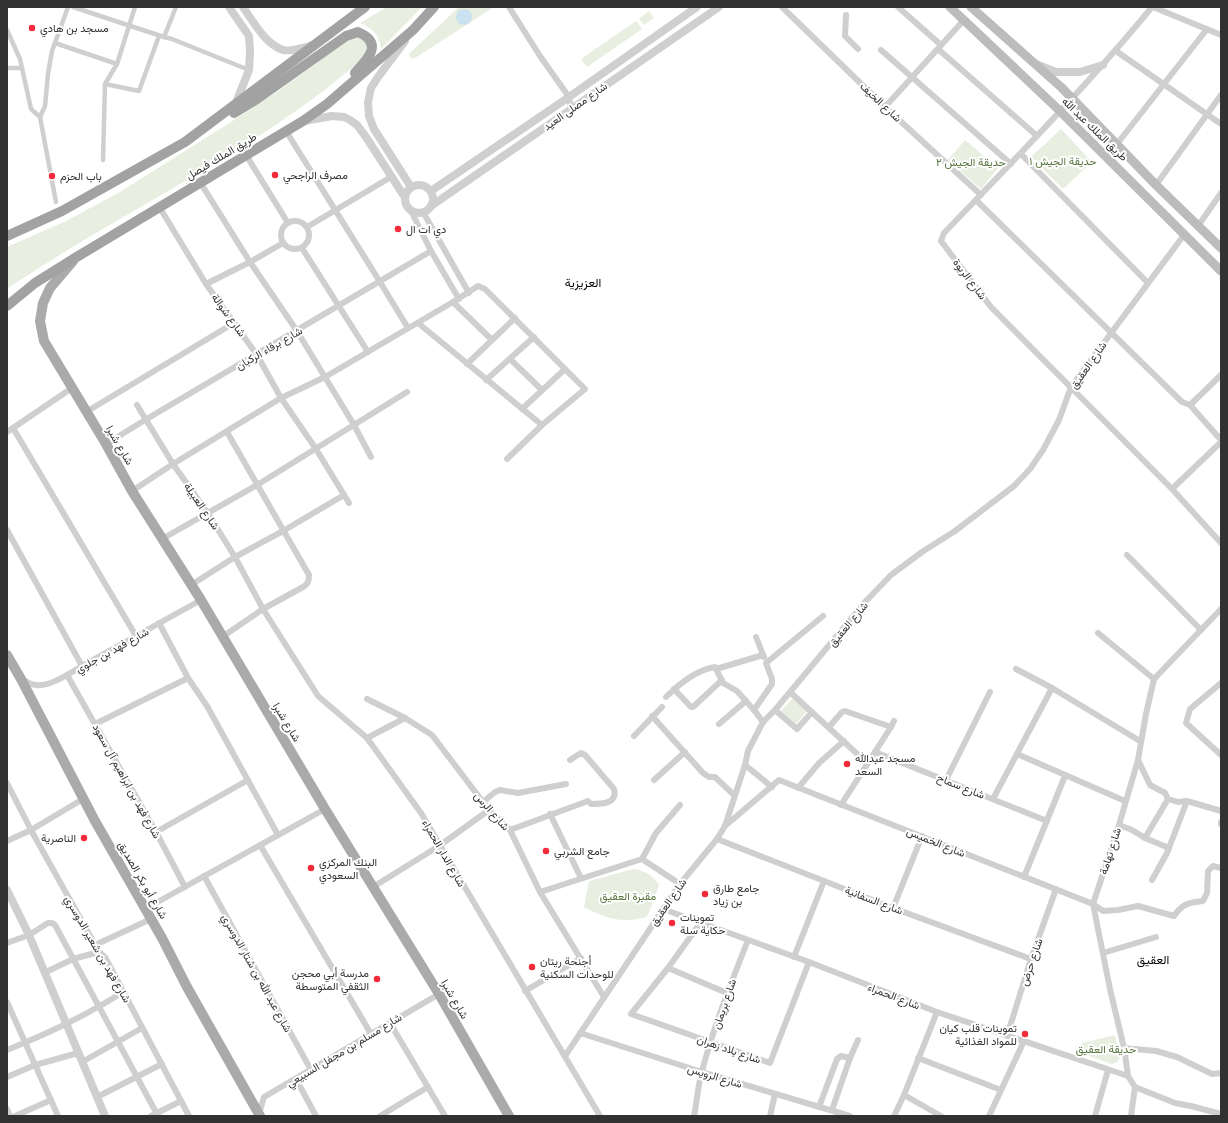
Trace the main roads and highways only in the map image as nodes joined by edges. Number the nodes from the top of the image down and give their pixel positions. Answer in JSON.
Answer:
{"nodes":[{"id":1,"x":365,"y":7,"type":"edge"},
{"id":2,"x":434,"y":7,"type":"edge"},
{"id":3,"x":950,"y":7,"type":"edge"},
{"id":4,"x":971,"y":7,"type":"edge"},
{"id":5,"x":327,"y":104,"type":"junction"},
{"id":6,"x":185,"y":142,"type":"junction"},
{"id":7,"x":7,"y":236,"type":"edge"},
{"id":8,"x":1221,"y":248,"type":"edge"},
{"id":9,"x":75,"y":258,"type":"junction"},
{"id":10,"x":1221,"y":271,"type":"edge"},
{"id":11,"x":7,"y":306,"type":"edge"},
{"id":12,"x":7,"y":655,"type":"edge"},
{"id":13,"x":506,"y":1114,"type":"edge"},
{"id":14,"x":259,"y":1115,"type":"edge"}],
"edges":[{"from":1,"to":6,"type":"highway"},
{"from":2,"to":5,"type":"highway","name":"طريق الملك فيصل"},
{"from":3,"to":10,"type":"main road","name":"طريق الملك عبد الله"},
{"from":4,"to":8,"type":"main road","name":"طريق الملك عبد الله"},
{"from":5,"to":6,"type":"highway"},
{"from":5,"to":9,"type":"highway","name":"طريق الملك فيصل"},
{"from":6,"to":7,"type":"highway"},
{"from":9,"to":11,"type":"highway","name":"طريق الملك فيصل"},
{"from":9,"to":13,"type":"main road","name":"شارع شبرا"},
{"from":12,"to":14,"type":"main road","name":"شارع أبو بكر الصديق"}]}
